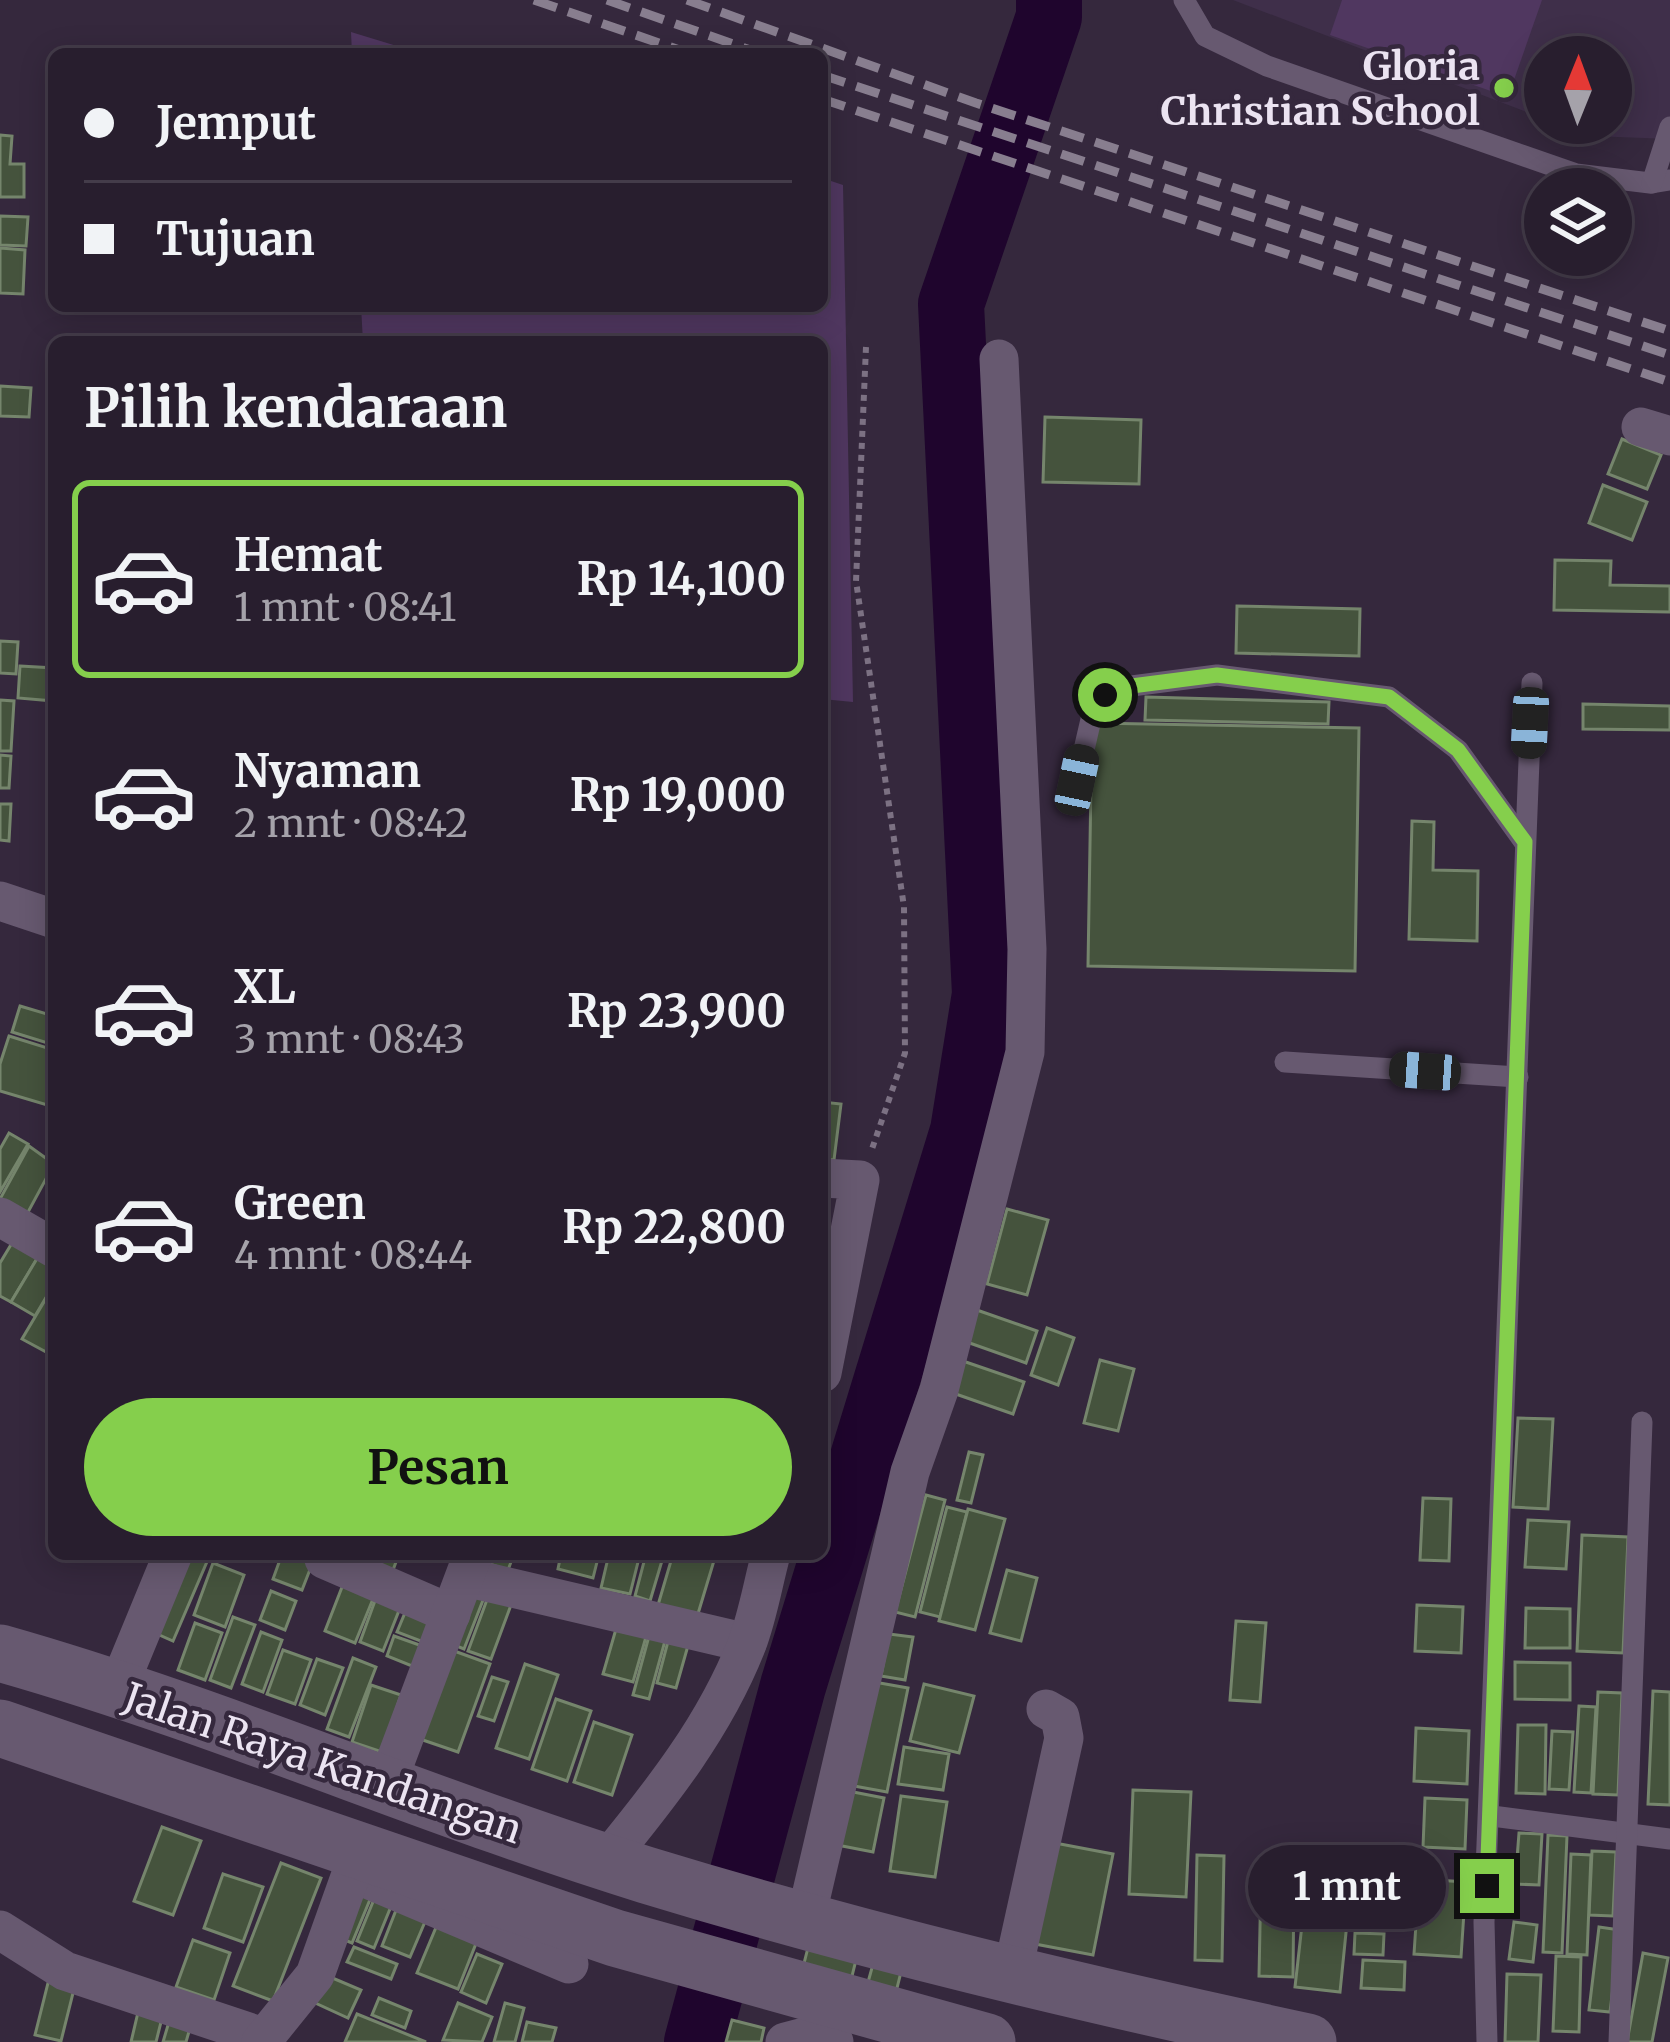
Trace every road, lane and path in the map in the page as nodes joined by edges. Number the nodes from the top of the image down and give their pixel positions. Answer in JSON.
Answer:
{"nodes":[{"id":1,"x":1184,"y":0,"type":"edge"},
{"id":2,"x":1670,"y":127,"type":"edge"},
{"id":3,"x":1661,"y":181,"type":"edge"},
{"id":4,"x":866,"y":347,"type":"dead end"},
{"id":5,"x":999,"y":359,"type":"dead end"},
{"id":6,"x":1532,"y":683,"type":"dead end"},
{"id":7,"x":1077,"y":780,"type":"dead end"},
{"id":8,"x":1525,"y":842,"type":"junction"},
{"id":9,"x":0,"y":901,"type":"edge"},
{"id":10,"x":48,"y":918,"type":"edge"},
{"id":11,"x":1286,"y":1062,"type":"dead end"},
{"id":12,"x":1518,"y":1077,"type":"junction"},
{"id":13,"x":841,"y":1179,"type":"edge"},
{"id":14,"x":0,"y":1217,"type":"edge"},
{"id":15,"x":48,"y":1232,"type":"edge"},
{"id":16,"x":828,"y":1311,"type":"edge"},
{"id":17,"x":1642,"y":1422,"type":"dead end"},
{"id":18,"x":170,"y":1560,"type":"edge"},
{"id":19,"x":330,"y":1560,"type":"edge"},
{"id":20,"x":769,"y":1560,"type":"edge"},
{"id":21,"x":463,"y":1582,"type":"edge"},
{"id":22,"x":747,"y":1643,"type":"junction"},
{"id":23,"x":0,"y":1653,"type":"edge"},
{"id":24,"x":117,"y":1690,"type":"junction"},
{"id":25,"x":1046,"y":1709,"type":"dead end"},
{"id":26,"x":0,"y":1728,"type":"edge"},
{"id":27,"x":0,"y":1750,"type":"edge"},
{"id":28,"x":386,"y":1786,"type":"junction"},
{"id":29,"x":1492,"y":1816,"type":"junction"},
{"id":30,"x":1629,"y":1834,"type":"junction"},
{"id":31,"x":1670,"y":1839,"type":"edge"},
{"id":32,"x":355,"y":1860,"type":"junction"},
{"id":33,"x":626,"y":1868,"type":"junction"},
{"id":34,"x":784,"y":1915,"type":"junction"},
{"id":35,"x":0,"y":1930,"type":"edge"},
{"id":36,"x":1011,"y":1978,"type":"junction"},
{"id":37,"x":262,"y":2040,"type":"edge"},
{"id":38,"x":784,"y":2042,"type":"edge"},
{"id":39,"x":834,"y":2042,"type":"edge"},
{"id":40,"x":988,"y":2042,"type":"edge"},
{"id":41,"x":1308,"y":2042,"type":"edge"},
{"id":42,"x":1487,"y":2042,"type":"edge"},
{"id":43,"x":1619,"y":2042,"type":"edge"}],
"edges":[{"from":1,"to":3,"type":"lane"},
{"from":2,"to":3,"type":"lane"},
{"from":4,"to":13,"type":"path"},
{"from":5,"to":34,"type":"street"},
{"from":6,"to":8,"type":"lane"},
{"from":7,"to":8,"type":"lane"},
{"from":8,"to":12,"type":"lane"},
{"from":9,"to":10,"type":"street"},
{"from":11,"to":12,"type":"lane"},
{"from":12,"to":29,"type":"lane"},
{"from":13,"to":16,"type":"street"},
{"from":14,"to":15,"type":"street"},
{"from":17,"to":30,"type":"lane"},
{"from":18,"to":24,"type":"street"},
{"from":19,"to":21,"type":"street"},
{"from":20,"to":22,"type":"street"},
{"from":21,"to":22,"type":"street"},
{"from":21,"to":28,"type":"street"},
{"from":22,"to":33,"type":"street"},
{"from":23,"to":24,"type":"main road","name":"Jalan Raya Kandangan"},
{"from":24,"to":28,"type":"main road","name":"Jalan Raya Kandangan"},
{"from":25,"to":36,"type":"street"},
{"from":26,"to":32,"type":"main road","name":"Jalan Raya Kandangan"},
{"from":27,"to":32,"type":"street"},
{"from":28,"to":33,"type":"main road","name":"Jalan Raya Kandangan"},
{"from":29,"to":30,"type":"lane"},
{"from":29,"to":42,"type":"lane"},
{"from":30,"to":31,"type":"lane"},
{"from":30,"to":43,"type":"lane"},
{"from":32,"to":37,"type":"street"},
{"from":32,"to":40,"type":"main road","name":"Jalan Raya Kandangan"},
{"from":33,"to":34,"type":"main road","name":"Jalan Raya Kandangan"},
{"from":34,"to":36,"type":"main road","name":"Jalan Raya Kandangan"},
{"from":35,"to":37,"type":"street"},
{"from":36,"to":41,"type":"main road","name":"Jalan Raya Kandangan"},
{"from":38,"to":39,"type":"street"}]}
